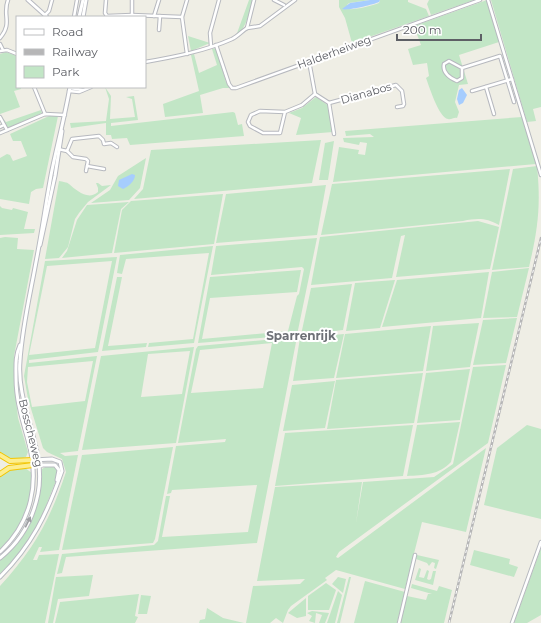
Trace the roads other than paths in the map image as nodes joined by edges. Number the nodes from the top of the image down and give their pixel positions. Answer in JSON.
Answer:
{"nodes":[{"id":1,"x":8,"y":0,"type":"edge"},
{"id":2,"x":28,"y":0,"type":"edge"},
{"id":3,"x":52,"y":0,"type":"edge"},
{"id":4,"x":78,"y":0,"type":"edge"},
{"id":5,"x":83,"y":0,"type":"edge"},
{"id":6,"x":86,"y":0,"type":"edge"},
{"id":7,"x":106,"y":0,"type":"edge"},
{"id":8,"x":132,"y":0,"type":"edge"},
{"id":9,"x":159,"y":0,"type":"edge"},
{"id":10,"x":187,"y":0,"type":"edge"},
{"id":11,"x":219,"y":0,"type":"edge"},
{"id":12,"x":254,"y":0,"type":"edge"},
{"id":13,"x":274,"y":0,"type":"edge"},
{"id":14,"x":295,"y":0,"type":"edge"},
{"id":15,"x":480,"y":0,"type":"edge"},
{"id":16,"x":488,"y":0,"type":"edge"},
{"id":17,"x":284,"y":5,"type":"dead end"},
{"id":18,"x":46,"y":16,"type":"edge"},
{"id":19,"x":74,"y":16,"type":"edge"},
{"id":20,"x":79,"y":16,"type":"edge"},
{"id":21,"x":83,"y":16,"type":"edge"},
{"id":22,"x":132,"y":16,"type":"edge"},
{"id":23,"x":154,"y":16,"type":"junction"},
{"id":24,"x":160,"y":16,"type":"junction"},
{"id":25,"x":182,"y":17,"type":"junction"},
{"id":26,"x":247,"y":28,"type":"junction"},
{"id":27,"x":159,"y":30,"type":"dead end"},
{"id":28,"x":0,"y":38,"type":"edge"},
{"id":29,"x":0,"y":44,"type":"edge"},
{"id":30,"x":216,"y":45,"type":"junction"},
{"id":31,"x":211,"y":46,"type":"junction"},
{"id":32,"x":1,"y":50,"type":"edge"},
{"id":33,"x":16,"y":54,"type":"edge"},
{"id":34,"x":187,"y":54,"type":"junction"},
{"id":35,"x":309,"y":61,"type":"junction"},
{"id":36,"x":146,"y":62,"type":"edge"},
{"id":37,"x":462,"y":68,"type":"junction"},
{"id":38,"x":512,"y":79,"type":"junction"},
{"id":39,"x":508,"y":80,"type":"junction"},
{"id":40,"x":486,"y":87,"type":"junction"},
{"id":41,"x":34,"y":88,"type":"edge"},
{"id":42,"x":90,"y":88,"type":"edge"},
{"id":43,"x":70,"y":89,"type":"edge"},
{"id":44,"x":472,"y":91,"type":"dead end"},
{"id":45,"x":315,"y":94,"type":"junction"},
{"id":46,"x":514,"y":102,"type":"dead end"},
{"id":47,"x":329,"y":103,"type":"junction"},
{"id":48,"x":397,"y":107,"type":"dead end"},
{"id":49,"x":285,"y":112,"type":"junction"},
{"id":50,"x":45,"y":114,"type":"junction"},
{"id":51,"x":494,"y":114,"type":"dead end"},
{"id":52,"x":65,"y":115,"type":"junction"},
{"id":53,"x":0,"y":117,"type":"edge"},
{"id":54,"x":4,"y":125,"type":"junction"},
{"id":55,"x":0,"y":127,"type":"edge"},
{"id":56,"x":7,"y":130,"type":"junction"},
{"id":57,"x":0,"y":134,"type":"edge"},
{"id":58,"x":334,"y":134,"type":"dead end"},
{"id":59,"x":117,"y":147,"type":"dead end"},
{"id":60,"x":59,"y":149,"type":"junction"},
{"id":61,"x":67,"y":151,"type":"junction"},
{"id":62,"x":87,"y":166,"type":"junction"},
{"id":63,"x":104,"y":169,"type":"dead end"},
{"id":64,"x":86,"y":170,"type":"dead end"},
{"id":65,"x":541,"y":175,"type":"edge"},
{"id":66,"x":21,"y":343,"type":"junction"},
{"id":67,"x":0,"y":455,"type":"edge"},
{"id":68,"x":40,"y":460,"type":"junction"},
{"id":69,"x":33,"y":462,"type":"junction"},
{"id":70,"x":40,"y":464,"type":"junction"},
{"id":71,"x":0,"y":474,"type":"edge"},
{"id":72,"x":57,"y":484,"type":"junction"},
{"id":73,"x":541,"y":542,"type":"edge"},
{"id":74,"x":0,"y":552,"type":"edge"},
{"id":75,"x":415,"y":555,"type":"dead end"},
{"id":76,"x":0,"y":558,"type":"edge"},
{"id":77,"x":0,"y":577,"type":"edge"},
{"id":78,"x":399,"y":623,"type":"edge"},
{"id":79,"x":512,"y":623,"type":"edge"}],
"edges":[{"from":1,"to":28,"type":"street"},
{"from":2,"to":18,"type":"main road"},
{"from":3,"to":18,"type":"street"},
{"from":4,"to":19,"type":"street"},
{"from":5,"to":20,"type":"main road"},
{"from":6,"to":21,"type":"main road"},
{"from":7,"to":22,"type":"street"},
{"from":8,"to":22,"type":"street"},
{"from":9,"to":23,"type":"street"},
{"from":10,"to":25,"type":"street"},
{"from":11,"to":31,"type":"street"},
{"from":12,"to":26,"type":"street"},
{"from":13,"to":17,"type":"street"},
{"from":14,"to":26,"type":"street"},
{"from":15,"to":35,"type":"street","name":"Halderheiweg"},
{"from":16,"to":38,"type":"street"},
{"from":22,"to":23,"type":"street"},
{"from":23,"to":24,"type":"street"},
{"from":24,"to":25,"type":"street"},
{"from":24,"to":27,"type":"street"},
{"from":25,"to":34,"type":"street"},
{"from":26,"to":30,"type":"street"},
{"from":29,"to":32,"type":"street"},
{"from":30,"to":31,"type":"street"},
{"from":30,"to":35,"type":"street","name":"Halderheiweg"},
{"from":31,"to":34,"type":"street"},
{"from":32,"to":33,"type":"street"},
{"from":34,"to":36,"type":"street"},
{"from":35,"to":45,"type":"street"},
{"from":37,"to":37,"type":"street"},
{"from":37,"to":39,"type":"street"},
{"from":38,"to":39,"type":"street"},
{"from":38,"to":65,"type":"street"},
{"from":39,"to":40,"type":"street"},
{"from":39,"to":46,"type":"street"},
{"from":40,"to":44,"type":"street"},
{"from":40,"to":51,"type":"street"},
{"from":41,"to":50,"type":"street"},
{"from":42,"to":43,"type":"street"},
{"from":43,"to":52,"type":"main road","name":"Bosscheweg"},
{"from":45,"to":47,"type":"street"},
{"from":45,"to":49,"type":"street"},
{"from":47,"to":48,"type":"street","name":"Dianabos"},
{"from":47,"to":58,"type":"street"},
{"from":49,"to":49,"type":"street"},
{"from":50,"to":52,"type":"street"},
{"from":50,"to":56,"type":"street"},
{"from":52,"to":60,"type":"main road","name":"Bosscheweg"},
{"from":53,"to":54,"type":"street"},
{"from":54,"to":55,"type":"street"},
{"from":54,"to":56,"type":"street"},
{"from":56,"to":57,"type":"street"},
{"from":59,"to":61,"type":"street"},
{"from":60,"to":61,"type":"street"},
{"from":60,"to":66,"type":"main road","name":"Bosscheweg"},
{"from":61,"to":62,"type":"street"},
{"from":62,"to":63,"type":"street"},
{"from":62,"to":64,"type":"street"},
{"from":66,"to":68,"type":"main road","name":"Bosscheweg"},
{"from":66,"to":69,"type":"main road","name":"Bosscheweg"},
{"from":67,"to":69,"type":"highway"},
{"from":68,"to":69,"type":"main road"},
{"from":68,"to":70,"type":"main road","name":"Bosscheweg"},
{"from":68,"to":72,"type":"main road"},
{"from":69,"to":70,"type":"main road"},
{"from":69,"to":71,"type":"highway"},
{"from":69,"to":74,"type":"main road","name":"Bosscheweg"},
{"from":70,"to":72,"type":"main road"},
{"from":76,"to":70,"type":"main road","name":"Bosscheweg","one_way":true},
{"from":72,"to":77,"type":"main road"},
{"from":73,"to":79,"type":"street"},
{"from":75,"to":78,"type":"street"}]}
